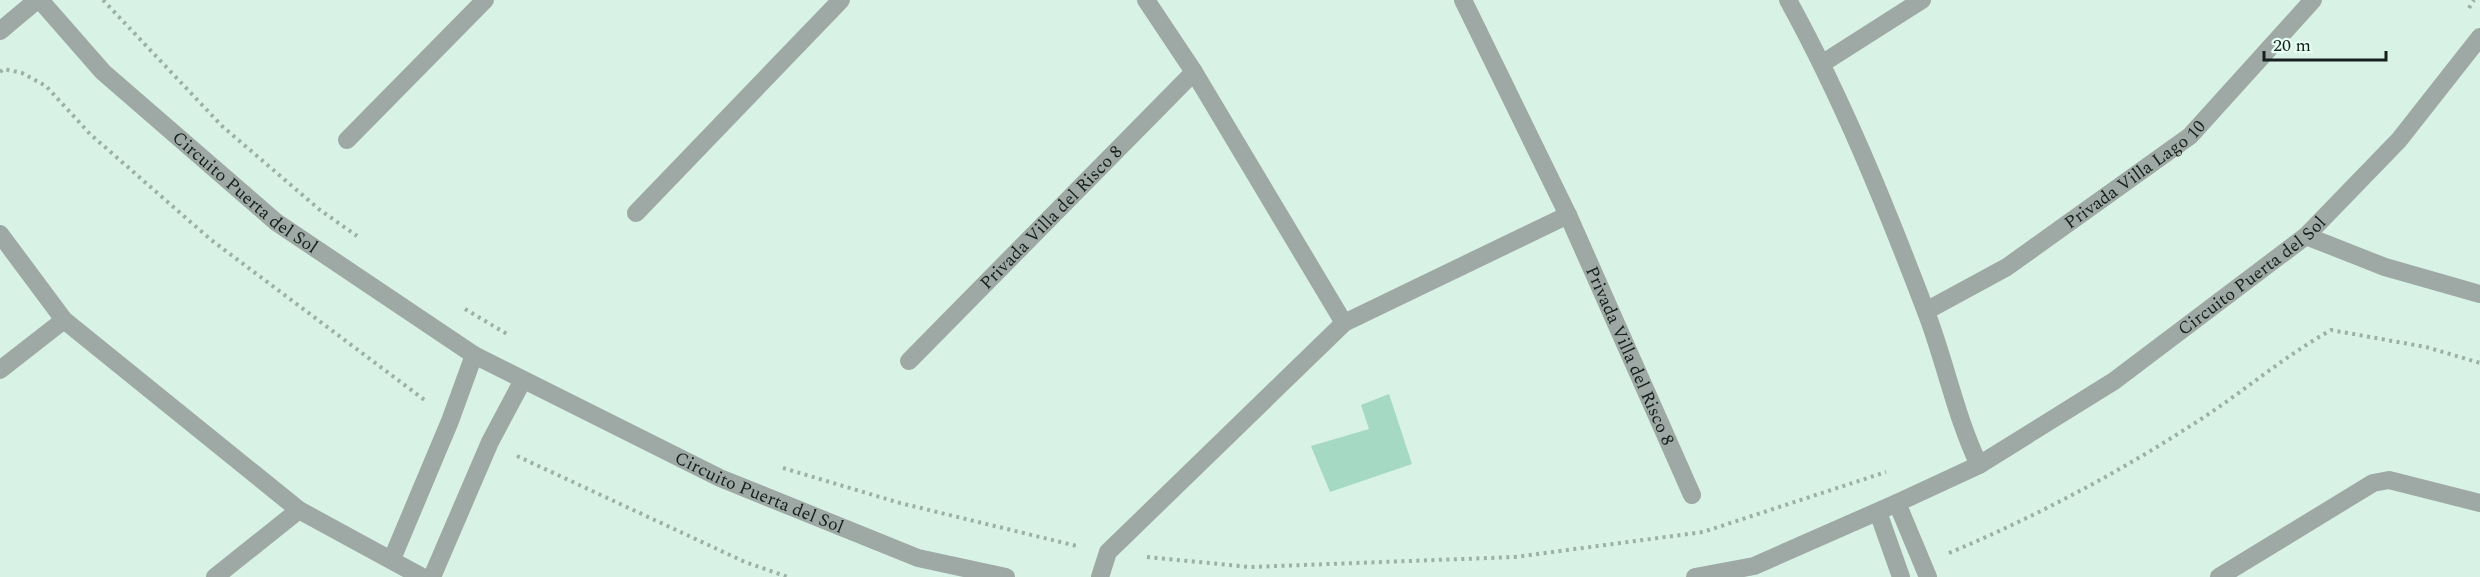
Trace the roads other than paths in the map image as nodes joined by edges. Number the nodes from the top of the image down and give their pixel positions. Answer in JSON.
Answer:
{"nodes":[{"id":1,"x":39,"y":0,"type":"edge"},
{"id":2,"x":485,"y":0,"type":"edge"},
{"id":3,"x":841,"y":0,"type":"edge"},
{"id":4,"x":1146,"y":0,"type":"edge"},
{"id":5,"x":1462,"y":0,"type":"edge"},
{"id":6,"x":1788,"y":0,"type":"edge"},
{"id":7,"x":1922,"y":0,"type":"edge"},
{"id":8,"x":2313,"y":0,"type":"edge"},
{"id":9,"x":0,"y":30,"type":"edge"},
{"id":10,"x":2480,"y":37,"type":"edge"},
{"id":11,"x":1823,"y":63,"type":"junction"},
{"id":12,"x":1194,"y":72,"type":"junction"},
{"id":13,"x":347,"y":140,"type":"dead end"},
{"id":14,"x":636,"y":213,"type":"dead end"},
{"id":15,"x":1568,"y":215,"type":"junction"},
{"id":16,"x":0,"y":234,"type":"edge"},
{"id":17,"x":2306,"y":236,"type":"junction"},
{"id":18,"x":2480,"y":294,"type":"edge"},
{"id":19,"x":1926,"y":311,"type":"junction"},
{"id":20,"x":64,"y":320,"type":"junction"},
{"id":21,"x":1344,"y":323,"type":"junction"},
{"id":22,"x":474,"y":355,"type":"junction"},
{"id":23,"x":909,"y":361,"type":"dead end"},
{"id":24,"x":0,"y":370,"type":"edge"},
{"id":25,"x":523,"y":380,"type":"junction"},
{"id":26,"x":1979,"y":465,"type":"junction"},
{"id":27,"x":1692,"y":495,"type":"dead end"},
{"id":28,"x":1897,"y":503,"type":"junction"},
{"id":29,"x":2480,"y":503,"type":"edge"},
{"id":30,"x":299,"y":510,"type":"junction"},
{"id":31,"x":1878,"y":512,"type":"junction"},
{"id":32,"x":392,"y":559,"type":"junction"},
{"id":33,"x":1925,"y":570,"type":"edge"},
{"id":34,"x":1901,"y":575,"type":"edge"},
{"id":35,"x":215,"y":577,"type":"edge"},
{"id":36,"x":422,"y":577,"type":"edge"},
{"id":37,"x":432,"y":577,"type":"edge"},
{"id":38,"x":1006,"y":577,"type":"edge"},
{"id":39,"x":1100,"y":577,"type":"edge"},
{"id":40,"x":1695,"y":577,"type":"edge"},
{"id":41,"x":2219,"y":577,"type":"edge"}],
"edges":[{"from":1,"to":9,"type":"street"},
{"from":1,"to":22,"type":"street","name":"Circuito Puerta del Sol"},
{"from":2,"to":13,"type":"street"},
{"from":3,"to":14,"type":"street"},
{"from":4,"to":12,"type":"street"},
{"from":5,"to":15,"type":"street","name":"Privada Villa del Risco 8"},
{"from":6,"to":11,"type":"street"},
{"from":7,"to":11,"type":"street"},
{"from":8,"to":19,"type":"street","name":"Privada Villa Lago 10"},
{"from":10,"to":17,"type":"street","name":"Circuito Puerta del Sol"},
{"from":11,"to":19,"type":"street"},
{"from":12,"to":21,"type":"street"},
{"from":12,"to":23,"type":"street","name":"Privada Villa del Risco 8"},
{"from":15,"to":21,"type":"street"},
{"from":15,"to":27,"type":"street","name":"Privada Villa del Risco 8"},
{"from":16,"to":20,"type":"street"},
{"from":17,"to":18,"type":"street"},
{"from":17,"to":26,"type":"street","name":"Circuito Puerta del Sol"},
{"from":19,"to":26,"type":"street"},
{"from":20,"to":24,"type":"street"},
{"from":20,"to":30,"type":"street"},
{"from":21,"to":39,"type":"street"},
{"from":22,"to":25,"type":"street","name":"Circuito Puerta del Sol"},
{"from":22,"to":32,"type":"street"},
{"from":25,"to":37,"type":"street"},
{"from":25,"to":38,"type":"street","name":"Circuito Puerta del Sol"},
{"from":26,"to":28,"type":"street","name":"Circuito Puerta del Sol"},
{"from":28,"to":31,"type":"street","name":"Circuito Puerta del Sol"},
{"from":28,"to":33,"type":"street"},
{"from":29,"to":41,"type":"street"},
{"from":30,"to":32,"type":"street"},
{"from":30,"to":35,"type":"street"},
{"from":31,"to":34,"type":"street"},
{"from":31,"to":40,"type":"street","name":"Circuito Puerta del Sol"},
{"from":32,"to":36,"type":"street"}]}
